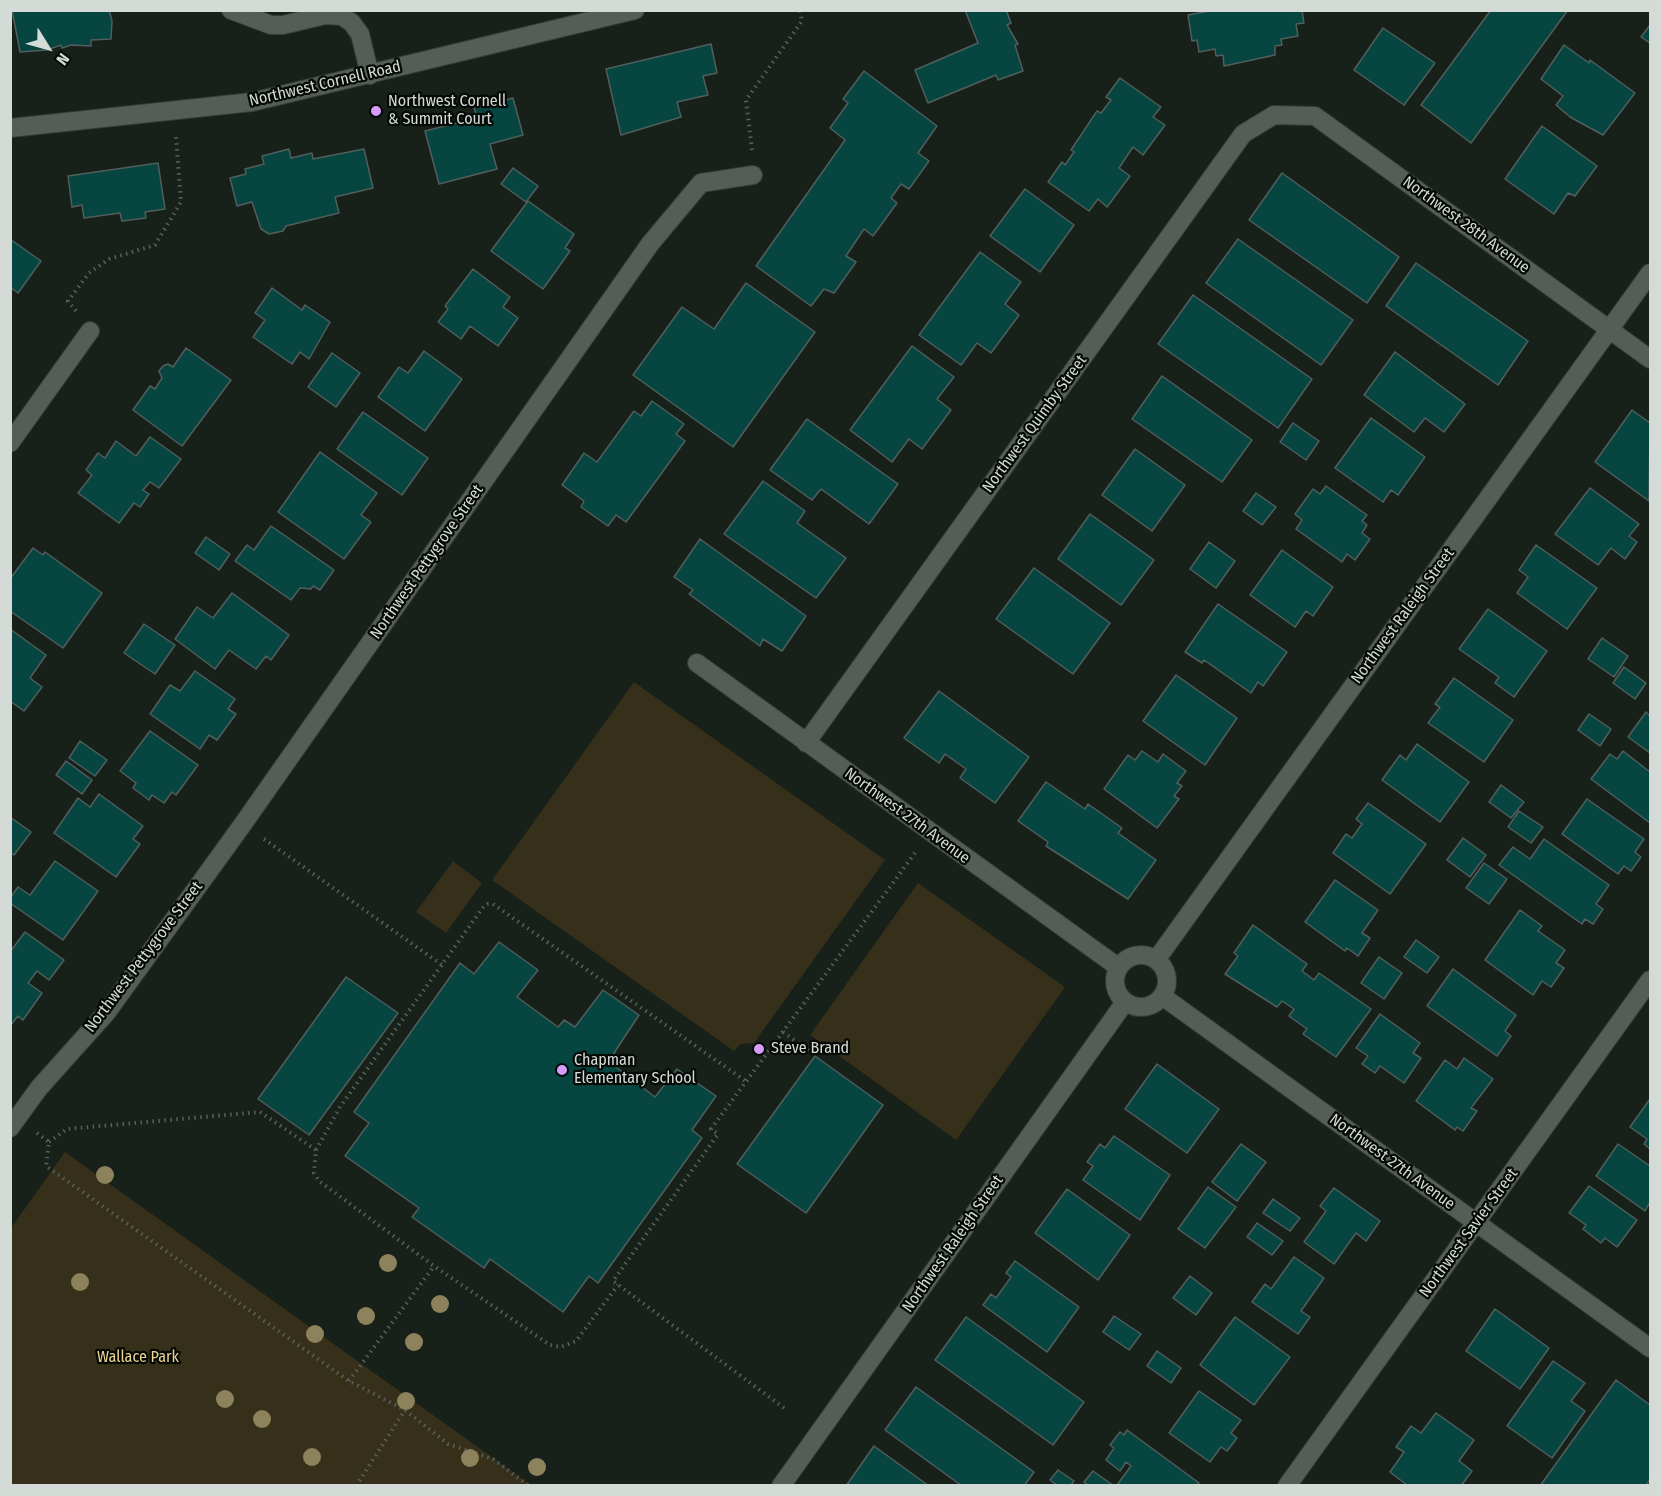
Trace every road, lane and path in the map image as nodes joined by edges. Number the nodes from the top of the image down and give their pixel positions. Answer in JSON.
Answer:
{"nodes":[{"id":1,"x":231,"y":10,"type":"edge"},
{"id":2,"x":635,"y":10,"type":"edge"},
{"id":3,"x":800,"y":10,"type":"edge"},
{"id":4,"x":369,"y":75,"type":"junction"},
{"id":5,"x":174,"y":109,"type":"junction"},
{"id":6,"x":1274,"y":115,"type":"joint"},
{"id":7,"x":10,"y":128,"type":"edge"},
{"id":8,"x":753,"y":175,"type":"joint"},
{"id":9,"x":1650,"y":273,"type":"edge"},
{"id":10,"x":1610,"y":330,"type":"junction"},
{"id":11,"x":90,"y":331,"type":"joint"},
{"id":12,"x":1650,"y":359,"type":"edge"},
{"id":13,"x":10,"y":443,"type":"edge"},
{"id":14,"x":697,"y":663,"type":"dead end"},
{"id":15,"x":806,"y":743,"type":"junction"},
{"id":16,"x":243,"y":824,"type":"junction"},
{"id":17,"x":930,"y":834,"type":"junction"},
{"id":18,"x":1156,"y":960,"type":"junction"},
{"id":19,"x":442,"y":965,"type":"junction"},
{"id":20,"x":1118,"y":967,"type":"junction"},
{"id":21,"x":1650,"y":980,"type":"edge"},
{"id":22,"x":1162,"y":996,"type":"junction"},
{"id":23,"x":1125,"y":1002,"type":"junction"},
{"id":24,"x":783,"y":1032,"type":"junction"},
{"id":25,"x":817,"y":1040,"type":"dead end"},
{"id":26,"x":747,"y":1082,"type":"junction"},
{"id":27,"x":14,"y":1124,"type":"edge"},
{"id":28,"x":49,"y":1142,"type":"junction"},
{"id":29,"x":316,"y":1150,"type":"junction"},
{"id":30,"x":1477,"y":1223,"type":"junction"},
{"id":31,"x":434,"y":1266,"type":"junction"},
{"id":32,"x":618,"y":1285,"type":"junction"},
{"id":33,"x":1650,"y":1348,"type":"edge"},
{"id":34,"x":349,"y":1381,"type":"junction"},
{"id":35,"x":784,"y":1408,"type":"dead end"},
{"id":36,"x":405,"y":1410,"type":"junction"},
{"id":37,"x":356,"y":1485,"type":"edge"},
{"id":38,"x":529,"y":1485,"type":"edge"},
{"id":39,"x":780,"y":1485,"type":"edge"},
{"id":40,"x":1287,"y":1485,"type":"edge"}],
"edges":[{"from":1,"to":4,"type":"street"},
{"from":2,"to":4,"type":"street","name":"Northwest Cornell Road"},
{"from":3,"to":8,"type":"path"},
{"from":4,"to":5,"type":"street","name":"Northwest Cornell Road"},
{"from":5,"to":7,"type":"street","name":"Northwest Cornell Road"},
{"from":5,"to":11,"type":"path"},
{"from":6,"to":10,"type":"street","name":"Northwest 28th Avenue"},
{"from":6,"to":15,"type":"street","name":"Northwest Quimby Street"},
{"from":8,"to":16,"type":"street","name":"Northwest Pettygrove Street"},
{"from":9,"to":10,"type":"street","name":"Northwest Raleigh Street"},
{"from":10,"to":12,"type":"street","name":"Northwest 28th Avenue"},
{"from":10,"to":18,"type":"street","name":"Northwest Raleigh Street"},
{"from":11,"to":13,"type":"street"},
{"from":14,"to":15,"type":"street","name":"Northwest 27th Avenue"},
{"from":15,"to":17,"type":"street","name":"Northwest 27th Avenue"},
{"from":16,"to":19,"type":"path"},
{"from":16,"to":27,"type":"street","name":"Northwest Pettygrove Street"},
{"from":17,"to":20,"type":"street","name":"Northwest 27th Avenue"},
{"from":17,"to":24,"type":"path"},
{"from":18,"to":20,"type":"street"},
{"from":18,"to":22,"type":"street"},
{"from":19,"to":26,"type":"path"},
{"from":19,"to":29,"type":"path"},
{"from":20,"to":23,"type":"street"},
{"from":21,"to":30,"type":"street","name":"Northwest Savier Street"},
{"from":22,"to":23,"type":"street"},
{"from":22,"to":30,"type":"street","name":"Northwest 27th Avenue"},
{"from":23,"to":39,"type":"street","name":"Northwest Raleigh Street"},
{"from":24,"to":25,"type":"path"},
{"from":24,"to":26,"type":"path"},
{"from":26,"to":32,"type":"path"},
{"from":27,"to":28,"type":"path"},
{"from":28,"to":29,"type":"path"},
{"from":28,"to":34,"type":"path"},
{"from":29,"to":31,"type":"path"},
{"from":30,"to":33,"type":"street","name":"Northwest 27th Avenue"},
{"from":30,"to":40,"type":"street","name":"Northwest Savier Street"},
{"from":31,"to":32,"type":"path"},
{"from":31,"to":34,"type":"path"},
{"from":32,"to":35,"type":"path"},
{"from":34,"to":36,"type":"path"},
{"from":36,"to":37,"type":"path"},
{"from":36,"to":38,"type":"path"}]}
